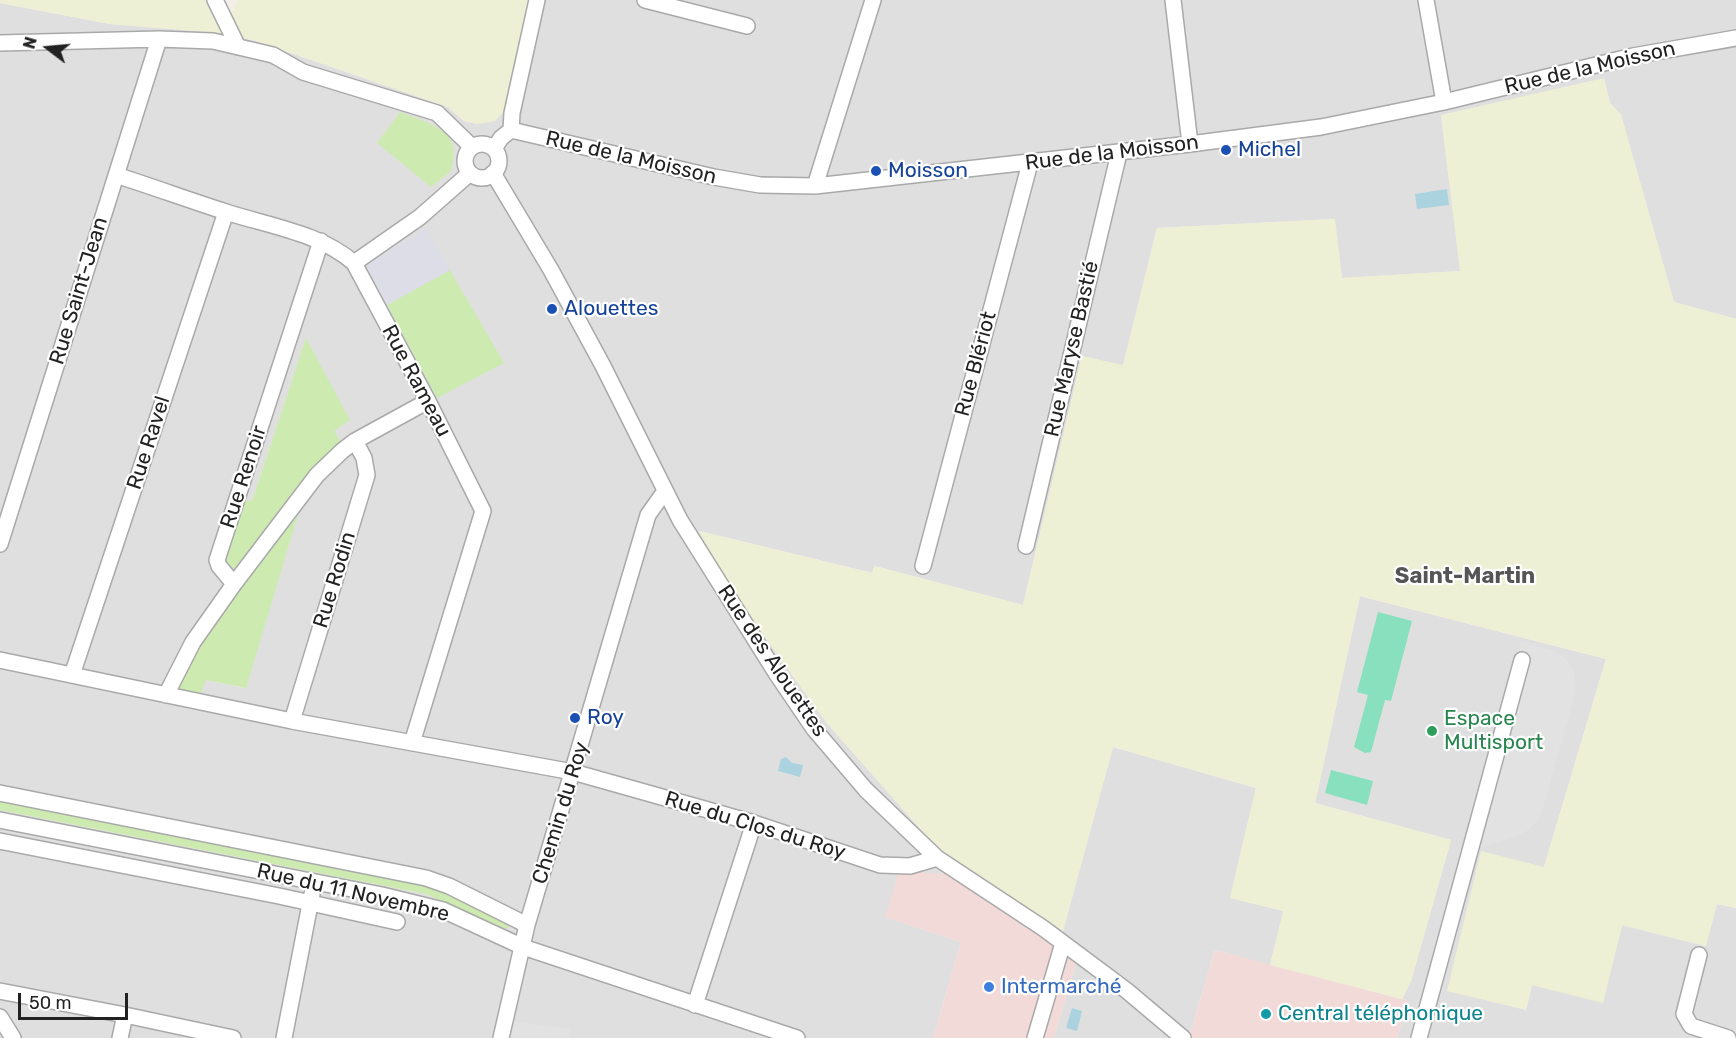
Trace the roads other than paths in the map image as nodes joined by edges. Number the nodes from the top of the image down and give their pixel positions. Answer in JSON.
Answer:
{"nodes":[{"id":1,"x":214,"y":0,"type":"edge"},
{"id":2,"x":537,"y":0,"type":"edge"},
{"id":3,"x":645,"y":0,"type":"edge"},
{"id":4,"x":873,"y":0,"type":"edge"},
{"id":5,"x":1173,"y":0,"type":"edge"},
{"id":6,"x":1426,"y":0,"type":"edge"},
{"id":7,"x":747,"y":26,"type":"dead end"},
{"id":8,"x":1736,"y":38,"type":"edge"},
{"id":9,"x":159,"y":39,"type":"junction"},
{"id":10,"x":0,"y":43,"type":"edge"},
{"id":11,"x":238,"y":47,"type":"junction"},
{"id":12,"x":1444,"y":102,"type":"junction"},
{"id":13,"x":511,"y":130,"type":"junction"},
{"id":14,"x":1190,"y":144,"type":"junction"},
{"id":15,"x":472,"y":147,"type":"junction"},
{"id":16,"x":494,"y":149,"type":"junction"},
{"id":17,"x":1119,"y":153,"type":"junction"},
{"id":18,"x":1030,"y":163,"type":"junction"},
{"id":19,"x":470,"y":172,"type":"junction"},
{"id":20,"x":494,"y":173,"type":"junction"},
{"id":21,"x":116,"y":175,"type":"junction"},
{"id":22,"x":815,"y":186,"type":"junction"},
{"id":23,"x":226,"y":212,"type":"junction"},
{"id":24,"x":321,"y":242,"type":"junction"},
{"id":25,"x":354,"y":263,"type":"junction"},
{"id":26,"x":428,"y":401,"type":"junction"},
{"id":27,"x":355,"y":441,"type":"junction"},
{"id":28,"x":665,"y":491,"type":"junction"},
{"id":29,"x":0,"y":544,"type":"edge"},
{"id":30,"x":1026,"y":546,"type":"dead end"},
{"id":31,"x":923,"y":566,"type":"dead end"},
{"id":32,"x":234,"y":584,"type":"junction"},
{"id":33,"x":0,"y":660,"type":"edge"},
{"id":34,"x":1522,"y":660,"type":"dead end"},
{"id":35,"x":72,"y":675,"type":"junction"},
{"id":36,"x":166,"y":694,"type":"junction"},
{"id":37,"x":292,"y":721,"type":"junction"},
{"id":38,"x":412,"y":743,"type":"junction"},
{"id":39,"x":573,"y":772,"type":"junction"},
{"id":40,"x":0,"y":793,"type":"edge"},
{"id":41,"x":0,"y":820,"type":"edge"},
{"id":42,"x":754,"y":823,"type":"junction"},
{"id":43,"x":0,"y":841,"type":"edge"},
{"id":44,"x":937,"y":858,"type":"junction"},
{"id":45,"x":314,"y":882,"type":"junction"},
{"id":46,"x":311,"y":903,"type":"junction"},
{"id":47,"x":397,"y":922,"type":"dead end"},
{"id":48,"x":527,"y":925,"type":"junction"},
{"id":49,"x":1063,"y":943,"type":"junction"},
{"id":50,"x":523,"y":946,"type":"junction"},
{"id":51,"x":1699,"y":956,"type":"dead end"},
{"id":52,"x":0,"y":991,"type":"edge"},
{"id":53,"x":695,"y":1005,"type":"junction"},
{"id":54,"x":125,"y":1015,"type":"junction"},
{"id":55,"x":0,"y":1017,"type":"edge"},
{"id":56,"x":13,"y":1038,"type":"edge"},
{"id":57,"x":120,"y":1038,"type":"edge"},
{"id":58,"x":233,"y":1038,"type":"edge"},
{"id":59,"x":284,"y":1038,"type":"edge"},
{"id":60,"x":501,"y":1038,"type":"edge"},
{"id":61,"x":797,"y":1038,"type":"edge"},
{"id":62,"x":1035,"y":1038,"type":"edge"},
{"id":63,"x":1183,"y":1038,"type":"edge"},
{"id":64,"x":1419,"y":1038,"type":"edge"},
{"id":65,"x":1728,"y":1038,"type":"edge"}],
"edges":[{"from":1,"to":11,"type":"street"},
{"from":2,"to":13,"type":"street"},
{"from":3,"to":7,"type":"street"},
{"from":4,"to":22,"type":"street"},
{"from":5,"to":14,"type":"street"},
{"from":6,"to":12,"type":"street"},
{"from":8,"to":12,"type":"street","name":"Rue de la Moisson"},
{"from":9,"to":10,"type":"street"},
{"from":9,"to":11,"type":"street"},
{"from":9,"to":21,"type":"street","name":"Rue Saint-Jean"},
{"from":11,"to":15,"type":"street"},
{"from":12,"to":14,"type":"street","name":"Rue de la Moisson"},
{"from":13,"to":16,"type":"street"},
{"from":13,"to":22,"type":"street","name":"Rue de la Moisson"},
{"from":14,"to":17,"type":"street","name":"Rue de la Moisson"},
{"from":15,"to":16,"type":"street"},
{"from":15,"to":19,"type":"street"},
{"from":16,"to":20,"type":"street"},
{"from":17,"to":18,"type":"street","name":"Rue de la Moisson"},
{"from":17,"to":30,"type":"street","name":"Rue Maryse Bastié"},
{"from":18,"to":22,"type":"street","name":"Rue de la Moisson"},
{"from":18,"to":31,"type":"street","name":"Rue Blériot"},
{"from":19,"to":20,"type":"street"},
{"from":19,"to":25,"type":"street"},
{"from":20,"to":28,"type":"street","name":"Rue des Alouettes"},
{"from":21,"to":23,"type":"street","name":"Rue Rameau"},
{"from":21,"to":29,"type":"street","name":"Rue Saint-Jean"},
{"from":23,"to":24,"type":"street","name":"Rue Rameau"},
{"from":23,"to":35,"type":"street","name":"Rue Ravel"},
{"from":24,"to":25,"type":"street","name":"Rue Rameau"},
{"from":24,"to":32,"type":"street","name":"Rue Renoir"},
{"from":25,"to":26,"type":"street","name":"Rue Rameau"},
{"from":26,"to":27,"type":"street"},
{"from":26,"to":38,"type":"street","name":"Rue Rameau"},
{"from":27,"to":32,"type":"street"},
{"from":27,"to":37,"type":"street","name":"Rue Rodin"},
{"from":28,"to":39,"type":"street","name":"Chemin du Roy"},
{"from":28,"to":44,"type":"street","name":"Rue des Alouettes"},
{"from":32,"to":36,"type":"street"},
{"from":33,"to":35,"type":"street"},
{"from":34,"to":64,"type":"street"},
{"from":35,"to":36,"type":"street"},
{"from":36,"to":37,"type":"street"},
{"from":37,"to":38,"type":"street"},
{"from":38,"to":39,"type":"street"},
{"from":39,"to":42,"type":"street","name":"Rue du Clos du Roy"},
{"from":39,"to":48,"type":"street","name":"Chemin du Roy"},
{"from":40,"to":48,"type":"street","name":"Rue du 11 Novembre"},
{"from":41,"to":45,"type":"street","name":"Rue du 11 Novembre"},
{"from":42,"to":44,"type":"street","name":"Rue du Clos du Roy"},
{"from":42,"to":53,"type":"street"},
{"from":43,"to":46,"type":"street","name":"Rue du 11 Novembre"},
{"from":44,"to":49,"type":"street","name":"Rue des Alouettes"},
{"from":45,"to":46,"type":"street"},
{"from":45,"to":50,"type":"street","name":"Rue du 11 Novembre"},
{"from":46,"to":47,"type":"street","name":"Rue du 11 Novembre"},
{"from":46,"to":59,"type":"street"},
{"from":48,"to":50,"type":"street","name":"Chemin du Roy"},
{"from":49,"to":62,"type":"street"},
{"from":49,"to":63,"type":"street","name":"Rue des Alouettes"},
{"from":50,"to":53,"type":"street","name":"Rue du 11 Novembre"},
{"from":50,"to":60,"type":"street","name":"Chemin du Roy"},
{"from":51,"to":65,"type":"street"},
{"from":52,"to":54,"type":"street"},
{"from":53,"to":61,"type":"street","name":"Rue du 11 Novembre"},
{"from":54,"to":57,"type":"street"},
{"from":54,"to":58,"type":"street"},
{"from":55,"to":56,"type":"street"}]}
